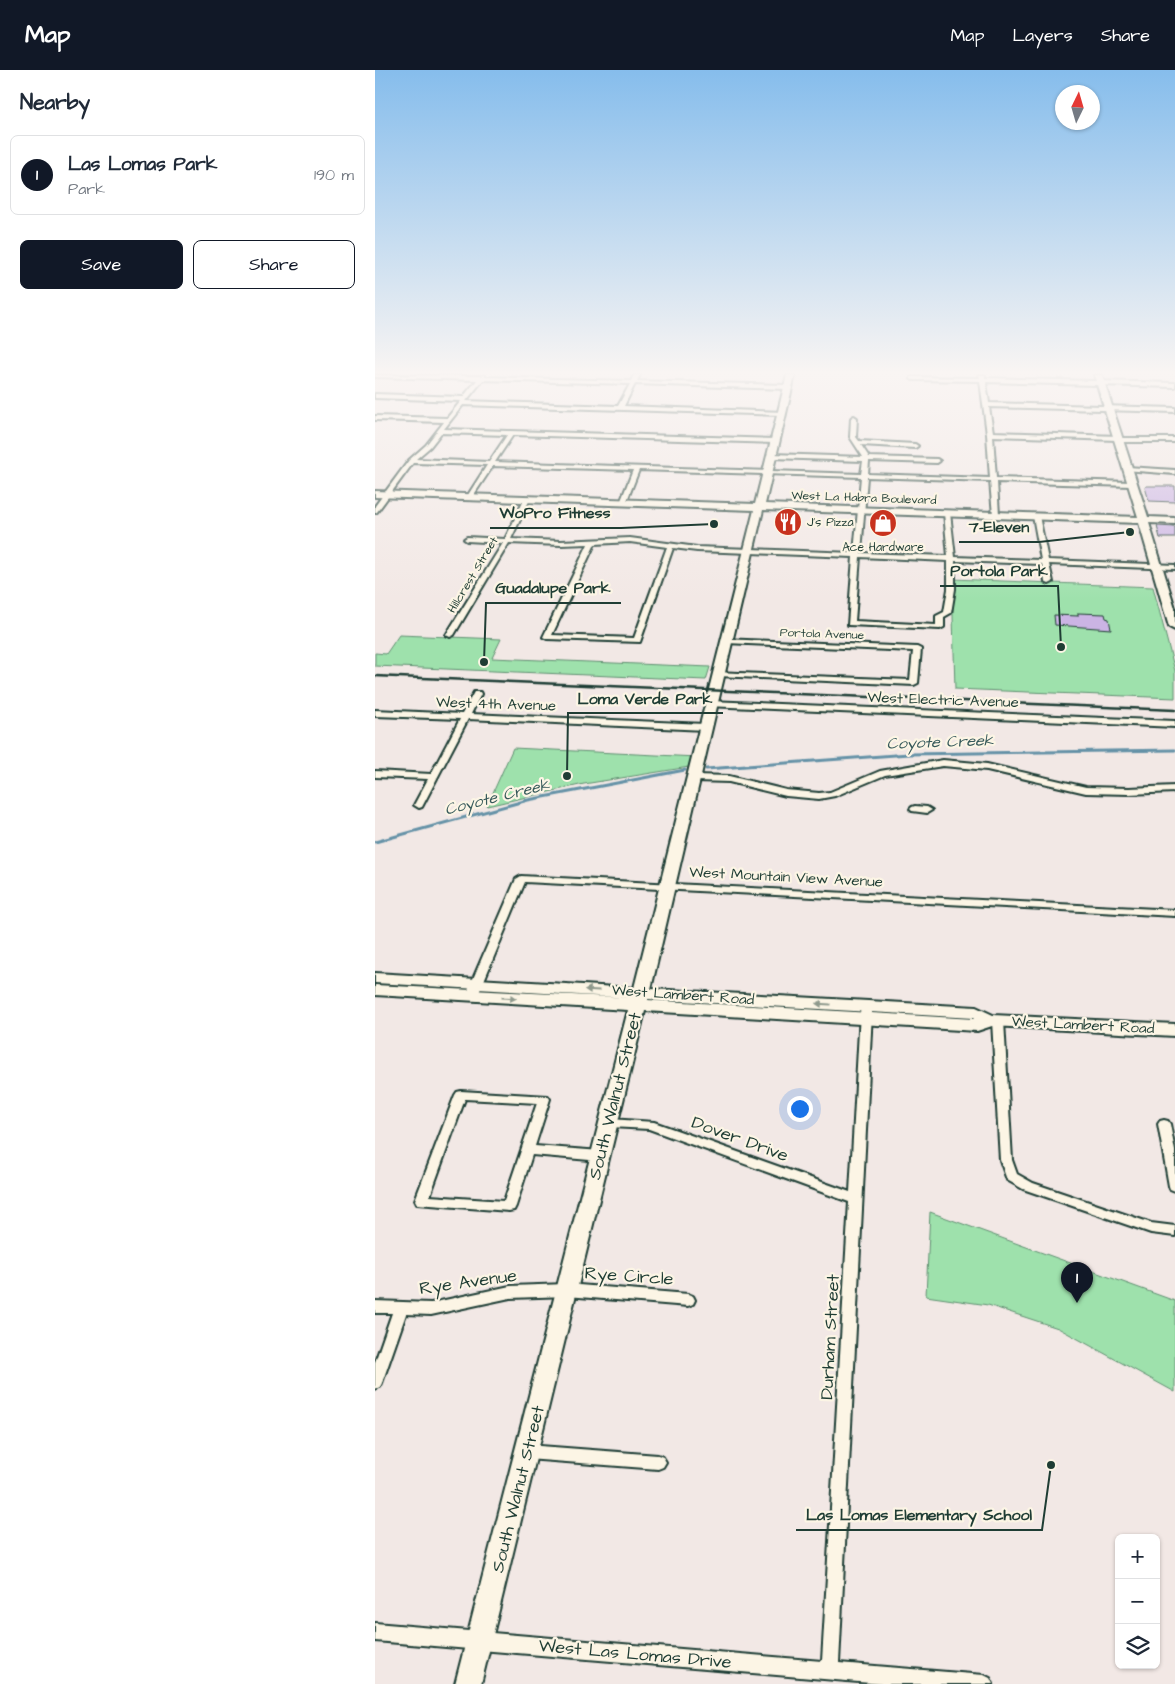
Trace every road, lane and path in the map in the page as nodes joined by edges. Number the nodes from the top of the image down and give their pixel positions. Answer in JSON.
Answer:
{"nodes":[{"id":1,"x":424,"y":450,"type":"edge"},
{"id":2,"x":500,"y":450,"type":"edge"},
{"id":3,"x":773,"y":450,"type":"edge"},
{"id":4,"x":861,"y":450,"type":"edge"},
{"id":5,"x":991,"y":450,"type":"edge"},
{"id":6,"x":1122,"y":450,"type":"edge"},
{"id":7,"x":771,"y":456,"type":"junction"},
{"id":8,"x":866,"y":459,"type":"junction"},
{"id":9,"x":411,"y":461,"type":"junction"},
{"id":10,"x":937,"y":461,"type":"dead end"},
{"id":11,"x":491,"y":464,"type":"junction"},
{"id":12,"x":1155,"y":467,"type":"junction"},
{"id":13,"x":637,"y":468,"type":"junction"},
{"id":14,"x":1127,"y":469,"type":"junction"},
{"id":15,"x":1175,"y":472,"type":"edge"},
{"id":16,"x":768,"y":473,"type":"junction"},
{"id":17,"x":864,"y":476,"type":"junction"},
{"id":18,"x":1159,"y":479,"type":"dead end"},
{"id":19,"x":994,"y":480,"type":"junction"},
{"id":20,"x":1132,"y":484,"type":"junction"},
{"id":21,"x":375,"y":494,"type":"edge"},
{"id":22,"x":388,"y":495,"type":"junction"},
{"id":23,"x":469,"y":498,"type":"junction"},
{"id":24,"x":527,"y":499,"type":"junction"},
{"id":25,"x":623,"y":503,"type":"junction"},
{"id":26,"x":760,"y":507,"type":"junction"},
{"id":27,"x":861,"y":510,"type":"junction"},
{"id":28,"x":375,"y":512,"type":"edge"},
{"id":29,"x":947,"y":513,"type":"junction"},
{"id":30,"x":996,"y":515,"type":"junction"},
{"id":31,"x":1037,"y":516,"type":"junction"},
{"id":32,"x":1143,"y":520,"type":"junction"},
{"id":33,"x":1175,"y":521,"type":"edge"},
{"id":34,"x":467,"y":539,"type":"dead end"},
{"id":35,"x":507,"y":541,"type":"junction"},
{"id":36,"x":593,"y":541,"type":"junction"},
{"id":37,"x":671,"y":545,"type":"junction"},
{"id":38,"x":749,"y":550,"type":"junction"},
{"id":39,"x":857,"y":554,"type":"junction"},
{"id":40,"x":951,"y":557,"type":"junction"},
{"id":41,"x":1044,"y":561,"type":"junction"},
{"id":42,"x":1156,"y":566,"type":"junction"},
{"id":43,"x":1175,"y":567,"type":"edge"},
{"id":44,"x":1049,"y":582,"type":"dead end"},
{"id":45,"x":1173,"y":613,"type":"edge"},
{"id":46,"x":1175,"y":627,"type":"edge"},
{"id":47,"x":450,"y":635,"type":"dead end"},
{"id":48,"x":726,"y":641,"type":"junction"},
{"id":49,"x":718,"y":674,"type":"junction"},
{"id":50,"x":477,"y":694,"type":"dead end"},
{"id":51,"x":710,"y":704,"type":"junction"},
{"id":52,"x":375,"y":713,"type":"edge"},
{"id":53,"x":465,"y":717,"type":"junction"},
{"id":54,"x":1175,"y":724,"type":"edge"},
{"id":55,"x":705,"y":727,"type":"junction"},
{"id":56,"x":375,"y":774,"type":"edge"},
{"id":57,"x":434,"y":777,"type":"junction"},
{"id":58,"x":695,"y":778,"type":"junction"},
{"id":59,"x":1175,"y":789,"type":"edge"},
{"id":60,"x":419,"y":805,"type":"dead end"},
{"id":61,"x":915,"y":809,"type":"dead end"},
{"id":62,"x":927,"y":810,"type":"dead end"},
{"id":63,"x":667,"y":886,"type":"junction"},
{"id":64,"x":1175,"y":913,"type":"edge"},
{"id":65,"x":375,"y":978,"type":"edge"},
{"id":66,"x":475,"y":989,"type":"junction"},
{"id":67,"x":375,"y":990,"type":"edge"},
{"id":68,"x":639,"y":999,"type":"junction"},
{"id":69,"x":866,"y":1012,"type":"junction"},
{"id":70,"x":994,"y":1020,"type":"junction"},
{"id":71,"x":1175,"y":1030,"type":"edge"},
{"id":72,"x":610,"y":1123,"type":"junction"},
{"id":73,"x":1164,"y":1124,"type":"dead end"},
{"id":74,"x":527,"y":1150,"type":"junction"},
{"id":75,"x":601,"y":1156,"type":"junction"},
{"id":76,"x":1175,"y":1186,"type":"edge"},
{"id":77,"x":856,"y":1199,"type":"junction"},
{"id":78,"x":1175,"y":1231,"type":"edge"},
{"id":79,"x":567,"y":1290,"type":"junction"},
{"id":80,"x":688,"y":1300,"type":"dead end"},
{"id":81,"x":375,"y":1307,"type":"edge"},
{"id":82,"x":401,"y":1309,"type":"junction"},
{"id":83,"x":375,"y":1383,"type":"edge"},
{"id":84,"x":527,"y":1452,"type":"junction"},
{"id":85,"x":658,"y":1462,"type":"dead end"},
{"id":86,"x":375,"y":1632,"type":"edge"},
{"id":87,"x":481,"y":1642,"type":"junction"},
{"id":88,"x":831,"y":1670,"type":"junction"},
{"id":89,"x":468,"y":1684,"type":"edge"},
{"id":90,"x":984,"y":1684,"type":"edge"}],
"edges":[{"from":1,"to":9,"type":"street"},
{"from":2,"to":11,"type":"street"},
{"from":3,"to":7,"type":"street","name":"South Walnut Street"},
{"from":4,"to":8,"type":"street"},
{"from":5,"to":19,"type":"street"},
{"from":6,"to":14,"type":"street"},
{"from":7,"to":8,"type":"street"},
{"from":7,"to":16,"type":"street","name":"South Walnut Street"},
{"from":8,"to":10,"type":"street"},
{"from":8,"to":17,"type":"street"},
{"from":9,"to":11,"type":"street"},
{"from":9,"to":22,"type":"street"},
{"from":11,"to":13,"type":"street"},
{"from":11,"to":23,"type":"street"},
{"from":12,"to":14,"type":"street"},
{"from":12,"to":15,"type":"street"},
{"from":12,"to":18,"type":"street"},
{"from":13,"to":16,"type":"street"},
{"from":13,"to":25,"type":"street"},
{"from":14,"to":20,"type":"street"},
{"from":16,"to":17,"type":"street"},
{"from":16,"to":26,"type":"street","name":"South Walnut Street"},
{"from":17,"to":19,"type":"street"},
{"from":17,"to":27,"type":"street"},
{"from":19,"to":20,"type":"street"},
{"from":19,"to":30,"type":"street"},
{"from":20,"to":32,"type":"street"},
{"from":21,"to":22,"type":"street","name":"West La Habra Boulevard"},
{"from":22,"to":23,"type":"street","name":"West La Habra Boulevard"},
{"from":22,"to":28,"type":"street"},
{"from":23,"to":24,"type":"street","name":"West La Habra Boulevard"},
{"from":24,"to":25,"type":"street","name":"West La Habra Boulevard"},
{"from":24,"to":35,"type":"street","name":"Hillcrest Street"},
{"from":25,"to":26,"type":"street","name":"West La Habra Boulevard"},
{"from":26,"to":27,"type":"street","name":"West La Habra Boulevard"},
{"from":26,"to":38,"type":"street","name":"South Walnut Street"},
{"from":27,"to":29,"type":"street","name":"West La Habra Boulevard"},
{"from":27,"to":39,"type":"street"},
{"from":29,"to":30,"type":"street","name":"West La Habra Boulevard"},
{"from":29,"to":40,"type":"street"},
{"from":30,"to":31,"type":"street","name":"West La Habra Boulevard"},
{"from":31,"to":32,"type":"street","name":"West La Habra Boulevard"},
{"from":31,"to":41,"type":"street"},
{"from":32,"to":33,"type":"street","name":"West La Habra Boulevard"},
{"from":32,"to":42,"type":"street"},
{"from":34,"to":35,"type":"street"},
{"from":35,"to":36,"type":"street"},
{"from":35,"to":47,"type":"street","name":"Hillcrest Street"},
{"from":36,"to":37,"type":"street"},
{"from":36,"to":37,"type":"street"},
{"from":37,"to":38,"type":"street"},
{"from":38,"to":39,"type":"street"},
{"from":38,"to":48,"type":"street","name":"South Walnut Street"},
{"from":39,"to":40,"type":"street"},
{"from":39,"to":40,"type":"street"},
{"from":40,"to":41,"type":"street"},
{"from":41,"to":42,"type":"street"},
{"from":41,"to":44,"type":"street"},
{"from":42,"to":43,"type":"street"},
{"from":42,"to":45,"type":"street"},
{"from":45,"to":46,"type":"street"},
{"from":48,"to":49,"type":"street","name":"South Walnut Street"},
{"from":48,"to":49,"type":"street","name":"Portola Avenue"},
{"from":49,"to":51,"type":"street","name":"South Walnut Street"},
{"from":50,"to":53,"type":"street"},
{"from":51,"to":54,"type":"street","name":"West Electric Avenue"},
{"from":51,"to":55,"type":"street","name":"South Walnut Street"},
{"from":52,"to":53,"type":"street","name":"West 4th Avenue"},
{"from":53,"to":55,"type":"street","name":"West 4th Avenue"},
{"from":53,"to":57,"type":"street"},
{"from":55,"to":58,"type":"street","name":"South Walnut Street"},
{"from":56,"to":57,"type":"street"},
{"from":57,"to":60,"type":"street"},
{"from":58,"to":59,"type":"street"},
{"from":58,"to":63,"type":"street","name":"South Walnut Street"},
{"from":61,"to":62,"type":"street"},
{"from":63,"to":64,"type":"street","name":"West Mountain View Avenue"},
{"from":63,"to":66,"type":"street","name":"West Mountain View Avenue"},
{"from":63,"to":68,"type":"street","name":"South Walnut Street"},
{"from":65,"to":66,"type":"street","name":"West Lambert Road"},
{"from":66,"to":67,"type":"street","name":"West Lambert Road"},
{"from":66,"to":68,"type":"street","name":"West Lambert Road"},
{"from":68,"to":69,"type":"street","name":"West Lambert Road"},
{"from":68,"to":72,"type":"street","name":"South Walnut Street"},
{"from":69,"to":70,"type":"street","name":"West Lambert Road"},
{"from":69,"to":77,"type":"street","name":"Durham Street"},
{"from":70,"to":71,"type":"street","name":"West Lambert Road"},
{"from":70,"to":78,"type":"street"},
{"from":72,"to":75,"type":"street","name":"South Walnut Street"},
{"from":72,"to":77,"type":"street","name":"Dover Drive"},
{"from":73,"to":76,"type":"street"},
{"from":74,"to":74,"type":"street"},
{"from":74,"to":75,"type":"street"},
{"from":75,"to":79,"type":"street","name":"South Walnut Street"},
{"from":77,"to":88,"type":"street","name":"Durham Street"},
{"from":79,"to":80,"type":"street","name":"Rye Circle"},
{"from":79,"to":82,"type":"street","name":"Rye Avenue"},
{"from":79,"to":84,"type":"street","name":"South Walnut Street"},
{"from":81,"to":82,"type":"street","name":"Rye Avenue"},
{"from":82,"to":83,"type":"street"},
{"from":84,"to":85,"type":"street"},
{"from":84,"to":87,"type":"street","name":"South Walnut Street"},
{"from":86,"to":87,"type":"street","name":"West Las Lomas Drive"},
{"from":87,"to":88,"type":"street","name":"West Las Lomas Drive"},
{"from":87,"to":89,"type":"street","name":"South Walnut Street"},
{"from":88,"to":90,"type":"street","name":"West Las Lomas Drive"}]}
